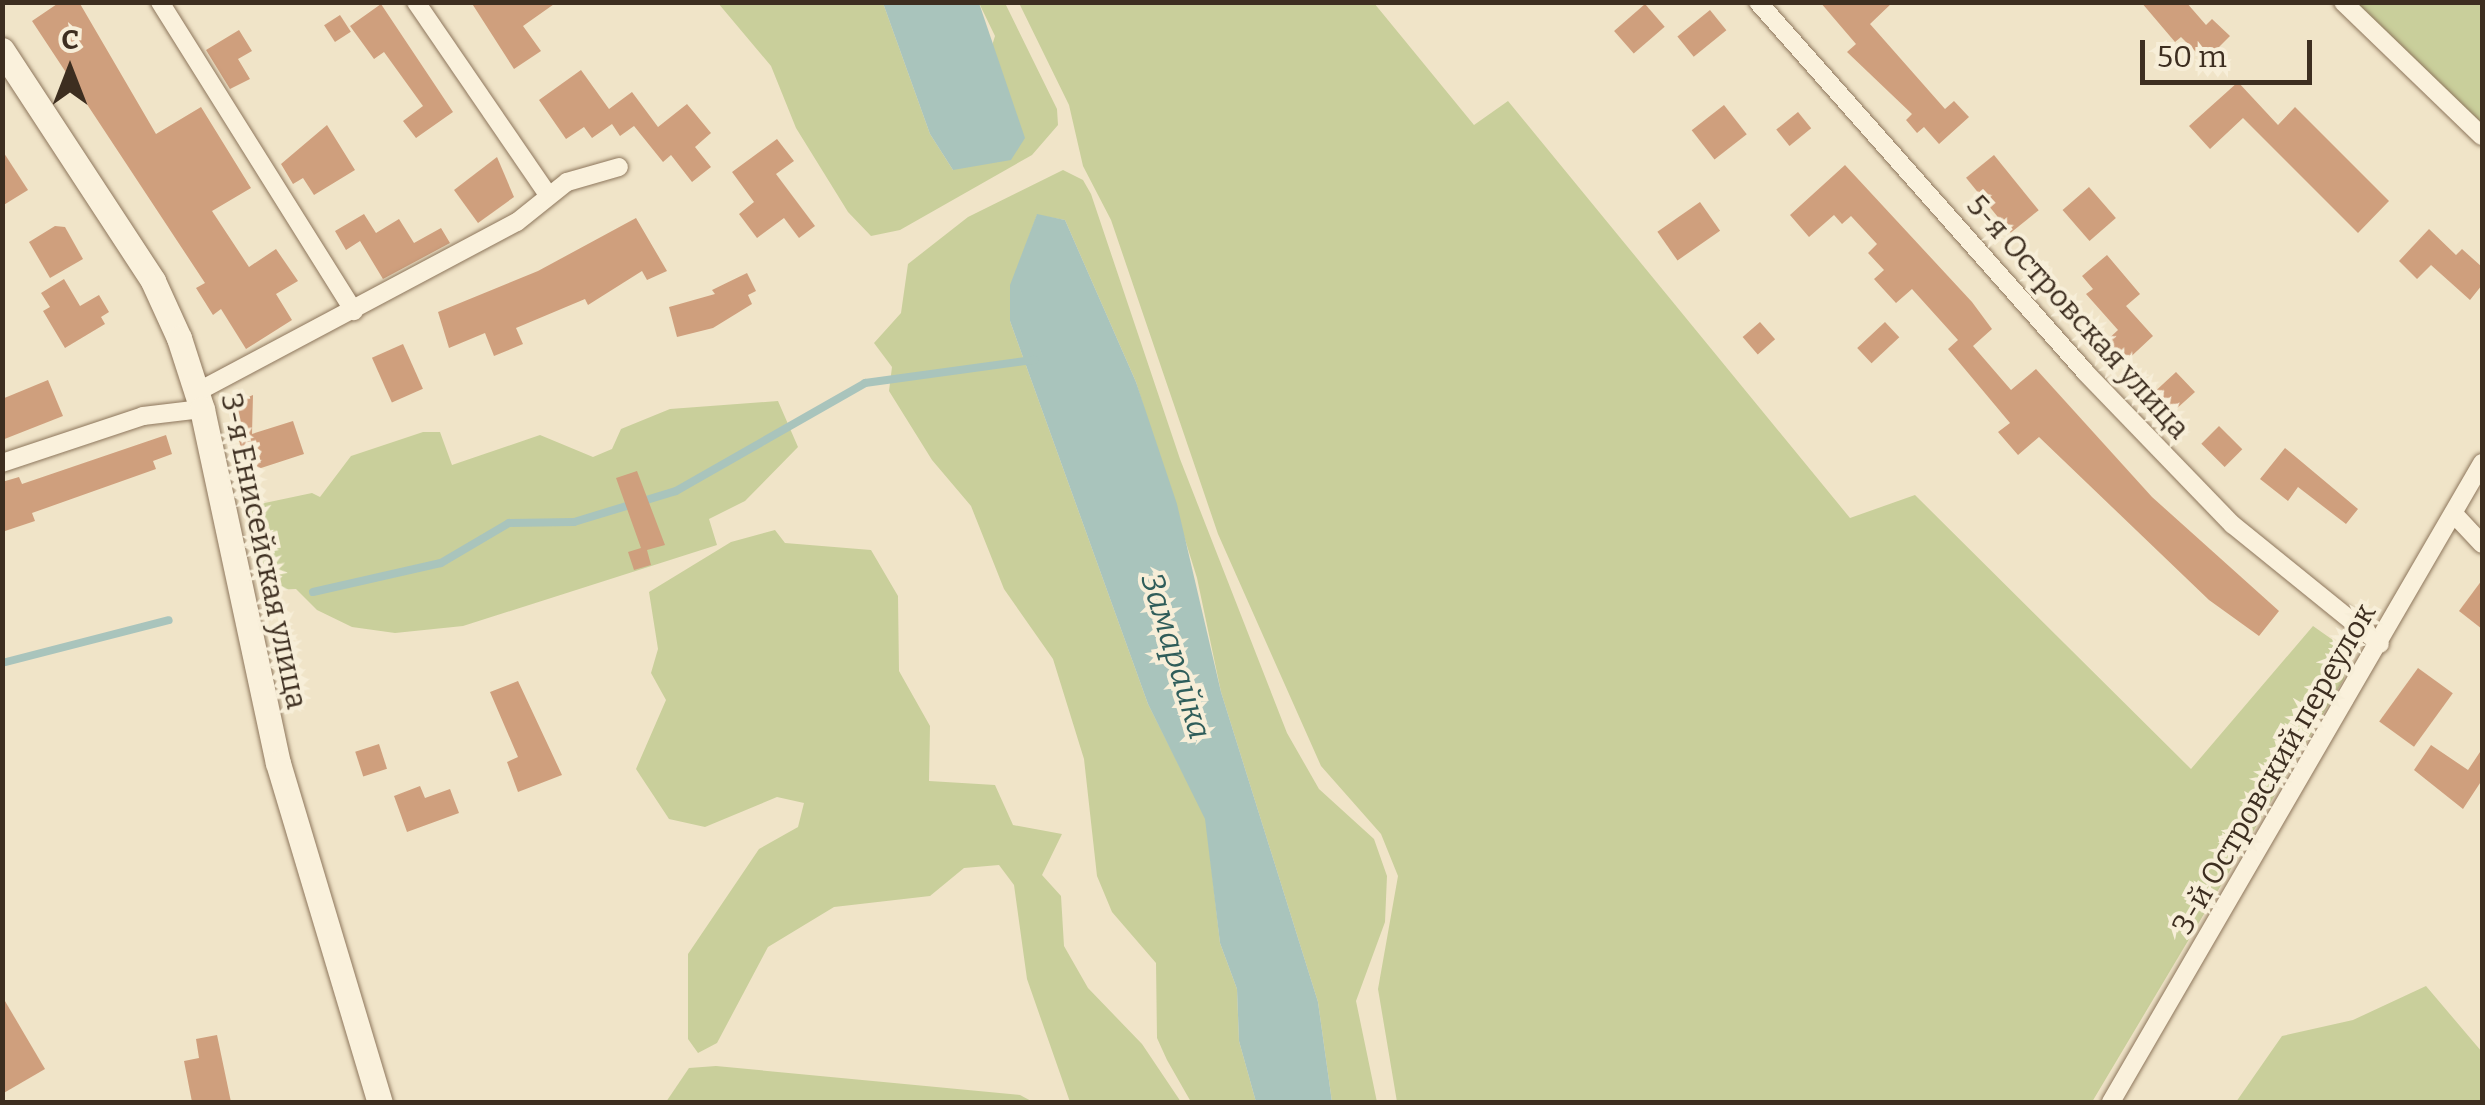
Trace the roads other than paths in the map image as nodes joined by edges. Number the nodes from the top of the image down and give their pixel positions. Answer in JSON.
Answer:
{"nodes":[{"id":1,"x":160,"y":2,"type":"edge"},
{"id":2,"x":416,"y":2,"type":"edge"},
{"id":3,"x":1758,"y":2,"type":"edge"},
{"id":4,"x":2343,"y":2,"type":"edge"},
{"id":5,"x":2,"y":50,"type":"edge"},
{"id":6,"x":2482,"y":136,"type":"edge"},
{"id":7,"x":619,"y":166,"type":"dead end"},
{"id":8,"x":547,"y":193,"type":"junction"},
{"id":9,"x":354,"y":311,"type":"junction"},
{"id":10,"x":200,"y":400,"type":"junction"},
{"id":11,"x":2,"y":463,"type":"edge"},
{"id":12,"x":2482,"y":463,"type":"edge"},
{"id":13,"x":2454,"y":514,"type":"junction"},
{"id":14,"x":2482,"y":544,"type":"edge"},
{"id":15,"x":2380,"y":644,"type":"junction"},
{"id":16,"x":380,"y":1102,"type":"edge"},
{"id":17,"x":2111,"y":1102,"type":"edge"}],
"edges":[{"from":1,"to":9,"type":"street"},
{"from":2,"to":8,"type":"street"},
{"from":3,"to":15,"type":"street","name":"5-я Островская улица"},
{"from":4,"to":6,"type":"street"},
{"from":5,"to":10,"type":"street","name":"3-я Енисейская улица"},
{"from":7,"to":8,"type":"street"},
{"from":8,"to":9,"type":"street"},
{"from":9,"to":10,"type":"street"},
{"from":10,"to":11,"type":"street"},
{"from":10,"to":16,"type":"street","name":"3-я Енисейская улица"},
{"from":12,"to":13,"type":"street","name":"3-й Островский переулок"},
{"from":13,"to":14,"type":"street"},
{"from":13,"to":15,"type":"street","name":"3-й Островский переулок"},
{"from":15,"to":17,"type":"street","name":"3-й Островский переулок"}]}
